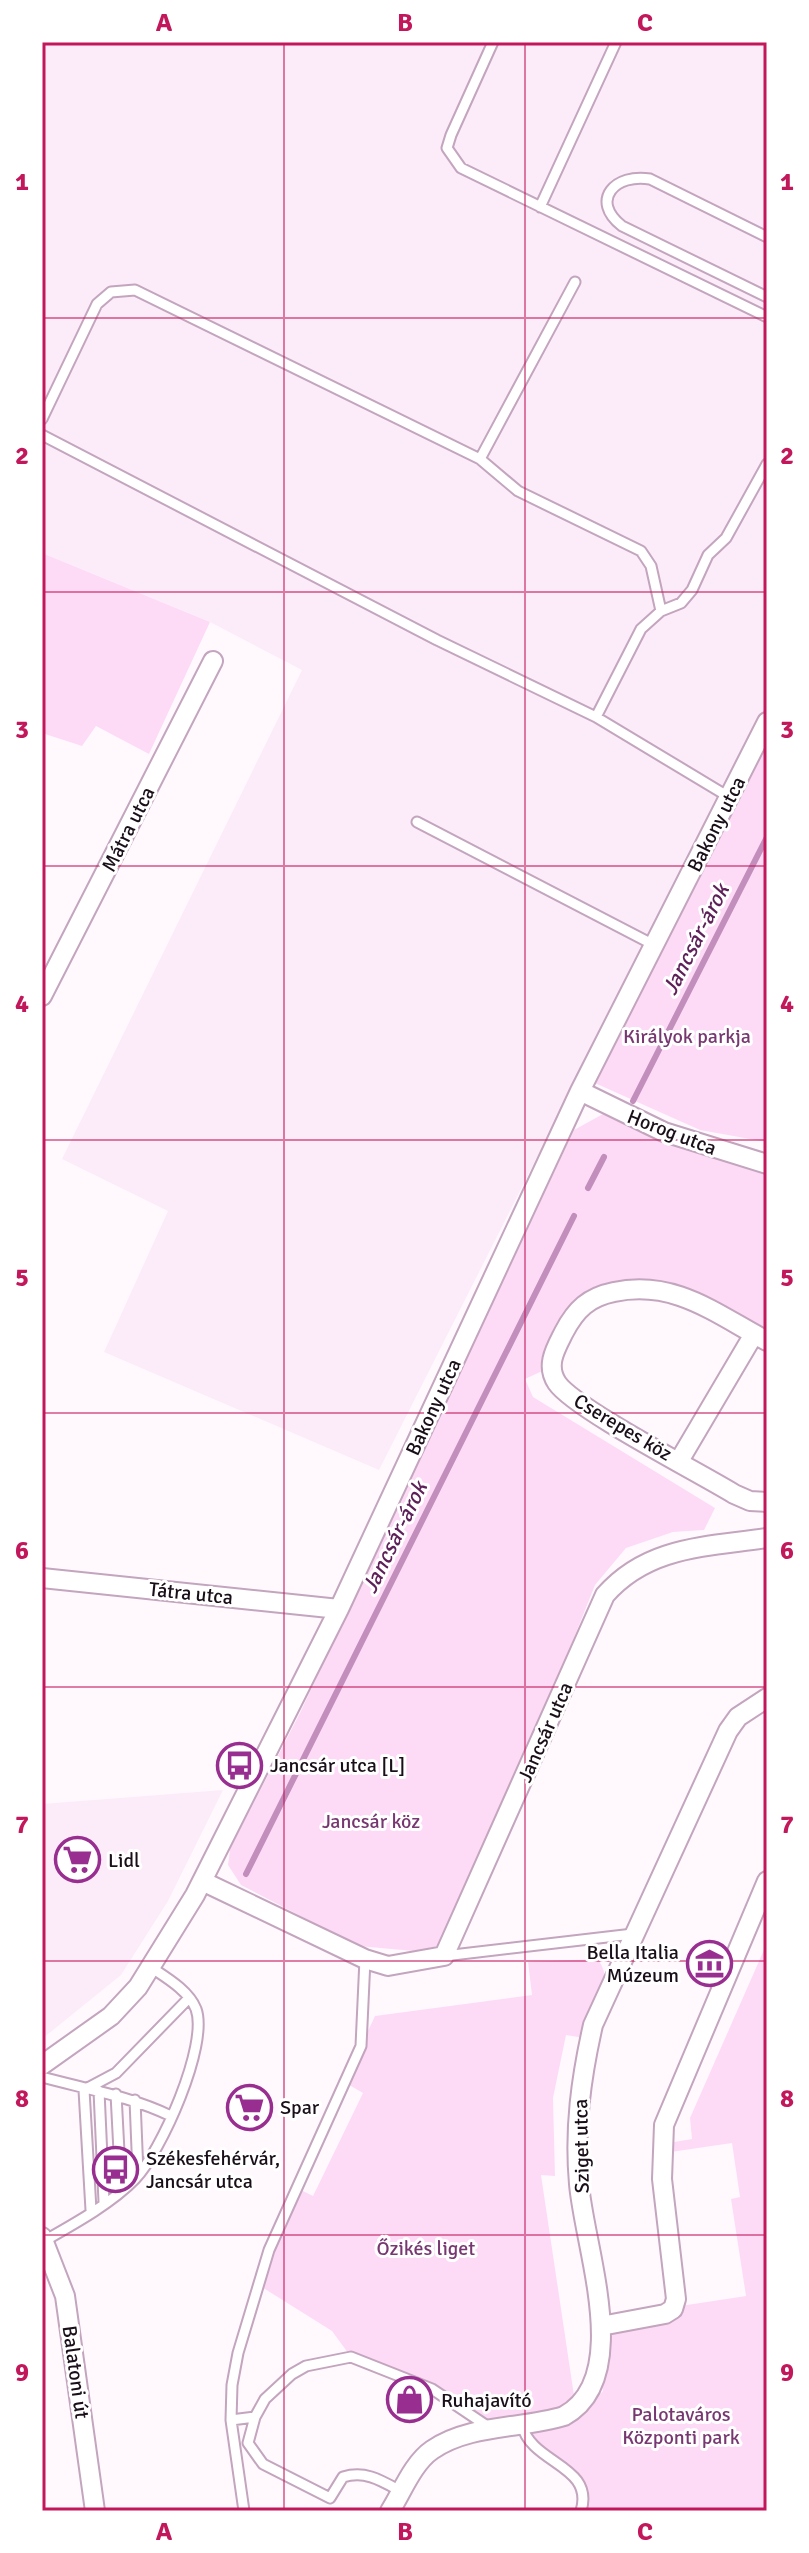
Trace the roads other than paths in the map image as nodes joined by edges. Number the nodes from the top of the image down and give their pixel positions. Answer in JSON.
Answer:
{"nodes":[{"id":1,"x":493,"y":42,"type":"edge"},
{"id":2,"x":616,"y":42,"type":"edge"},
{"id":3,"x":540,"y":207,"type":"junction"},
{"id":4,"x":767,"y":237,"type":"edge"},
{"id":5,"x":575,"y":282,"type":"dead end"},
{"id":6,"x":767,"y":297,"type":"edge"},
{"id":7,"x":767,"y":317,"type":"edge"},
{"id":8,"x":42,"y":419,"type":"edge"},
{"id":9,"x":42,"y":435,"type":"edge"},
{"id":10,"x":480,"y":459,"type":"junction"},
{"id":11,"x":767,"y":464,"type":"edge"},
{"id":12,"x":661,"y":611,"type":"junction"},
{"id":13,"x":213,"y":661,"type":"dead end"},
{"id":14,"x":596,"y":717,"type":"junction"},
{"id":15,"x":767,"y":722,"type":"edge"},
{"id":16,"x":729,"y":797,"type":"junction"},
{"id":17,"x":417,"y":822,"type":"dead end"},
{"id":18,"x":654,"y":945,"type":"junction"},
{"id":19,"x":42,"y":996,"type":"edge"},
{"id":20,"x":580,"y":1091,"type":"junction"},
{"id":21,"x":767,"y":1164,"type":"edge"},
{"id":22,"x":761,"y":1338,"type":"edge"},
{"id":23,"x":679,"y":1461,"type":"junction"},
{"id":24,"x":767,"y":1502,"type":"edge"},
{"id":25,"x":767,"y":1538,"type":"edge"},
{"id":26,"x":42,"y":1578,"type":"edge"},
{"id":27,"x":339,"y":1609,"type":"junction"},
{"id":28,"x":767,"y":1698,"type":"edge"},
{"id":29,"x":202,"y":1881,"type":"junction"},
{"id":30,"x":767,"y":1881,"type":"edge"},
{"id":31,"x":633,"y":1934,"type":"junction"},
{"id":32,"x":444,"y":1956,"type":"junction"},
{"id":33,"x":365,"y":1959,"type":"junction"},
{"id":34,"x":152,"y":1968,"type":"junction"},
{"id":35,"x":189,"y":1998,"type":"junction"},
{"id":36,"x":46,"y":2061,"type":"edge"},
{"id":37,"x":42,"y":2077,"type":"edge"},
{"id":38,"x":84,"y":2090,"type":"junction"},
{"id":39,"x":99,"y":2091,"type":"junction"},
{"id":40,"x":116,"y":2094,"type":"junction"},
{"id":41,"x":135,"y":2100,"type":"junction"},
{"id":42,"x":171,"y":2116,"type":"junction"},
{"id":43,"x":137,"y":2177,"type":"junction"},
{"id":44,"x":121,"y":2190,"type":"junction"},
{"id":45,"x":104,"y":2202,"type":"junction"},
{"id":46,"x":91,"y":2210,"type":"junction"},
{"id":47,"x":43,"y":2239,"type":"edge"},
{"id":48,"x":601,"y":2326,"type":"junction"},
{"id":49,"x":255,"y":2417,"type":"junction"},
{"id":50,"x":231,"y":2420,"type":"junction"},
{"id":51,"x":522,"y":2425,"type":"junction"},
{"id":52,"x":492,"y":2430,"type":"junction"},
{"id":53,"x":402,"y":2492,"type":"junction"},
{"id":54,"x":95,"y":2511,"type":"edge"},
{"id":55,"x":244,"y":2511,"type":"edge"},
{"id":56,"x":390,"y":2511,"type":"edge"},
{"id":57,"x":581,"y":2511,"type":"edge"}],
"edges":[{"from":1,"to":3,"type":"lane"},
{"from":2,"to":3,"type":"lane"},
{"from":3,"to":7,"type":"lane"},
{"from":4,"to":6,"type":"lane"},
{"from":5,"to":10,"type":"lane"},
{"from":8,"to":10,"type":"lane"},
{"from":9,"to":14,"type":"lane"},
{"from":10,"to":12,"type":"lane"},
{"from":11,"to":12,"type":"lane"},
{"from":12,"to":14,"type":"lane"},
{"from":13,"to":19,"type":"street","name":"Mátra utca"},
{"from":14,"to":16,"type":"lane"},
{"from":15,"to":16,"type":"street","name":"Bakony utca"},
{"from":16,"to":18,"type":"street","name":"Bakony utca"},
{"from":17,"to":18,"type":"lane"},
{"from":18,"to":20,"type":"street","name":"Bakony utca"},
{"from":20,"to":21,"type":"street","name":"Horog utca"},
{"from":20,"to":27,"type":"street","name":"Bakony utca"},
{"from":22,"to":23,"type":"street","name":"Cserepes köz"},
{"from":22,"to":23,"type":"street","name":"Cserepes köz"},
{"from":23,"to":24,"type":"street","name":"Cserepes köz"},
{"from":25,"to":32,"type":"street","name":"Jancsár utca"},
{"from":26,"to":27,"type":"street","name":"Tátra utca"},
{"from":27,"to":29,"type":"street","name":"Bakony utca"},
{"from":28,"to":31,"type":"street","name":"Sziget utca"},
{"from":29,"to":33,"type":"street"},
{"from":29,"to":34,"type":"street","name":"Bakony utca"},
{"from":30,"to":48,"type":"street"},
{"from":31,"to":32,"type":"lane"},
{"from":31,"to":48,"type":"street","name":"Sziget utca"},
{"from":32,"to":33,"type":"street"},
{"from":33,"to":50,"type":"lane"},
{"from":34,"to":35,"type":"lane"},
{"from":34,"to":36,"type":"street","name":"Bakony utca"},
{"from":35,"to":38,"type":"lane"},
{"from":35,"to":42,"type":"lane"},
{"from":37,"to":38,"type":"lane"},
{"from":38,"to":39,"type":"lane"},
{"from":38,"to":46,"type":"lane"},
{"from":39,"to":40,"type":"lane"},
{"from":39,"to":45,"type":"lane"},
{"from":40,"to":41,"type":"lane"},
{"from":40,"to":44,"type":"lane"},
{"from":41,"to":42,"type":"lane"},
{"from":41,"to":43,"type":"lane"},
{"from":42,"to":43,"type":"lane"},
{"from":43,"to":44,"type":"lane"},
{"from":44,"to":45,"type":"lane"},
{"from":45,"to":46,"type":"lane"},
{"from":46,"to":47,"type":"lane"},
{"from":47,"to":54,"type":"street","name":"Balatoni út"},
{"from":48,"to":51,"type":"street","name":"Sziget utca"},
{"from":49,"to":50,"type":"lane"},
{"from":49,"to":52,"type":"lane"},
{"from":49,"to":53,"type":"lane"},
{"from":50,"to":55,"type":"lane"},
{"from":51,"to":52,"type":"street","name":"Sziget utca"},
{"from":51,"to":57,"type":"lane"},
{"from":52,"to":53,"type":"street","name":"Sziget utca"},
{"from":53,"to":56,"type":"street","name":"Sziget utca"}]}
